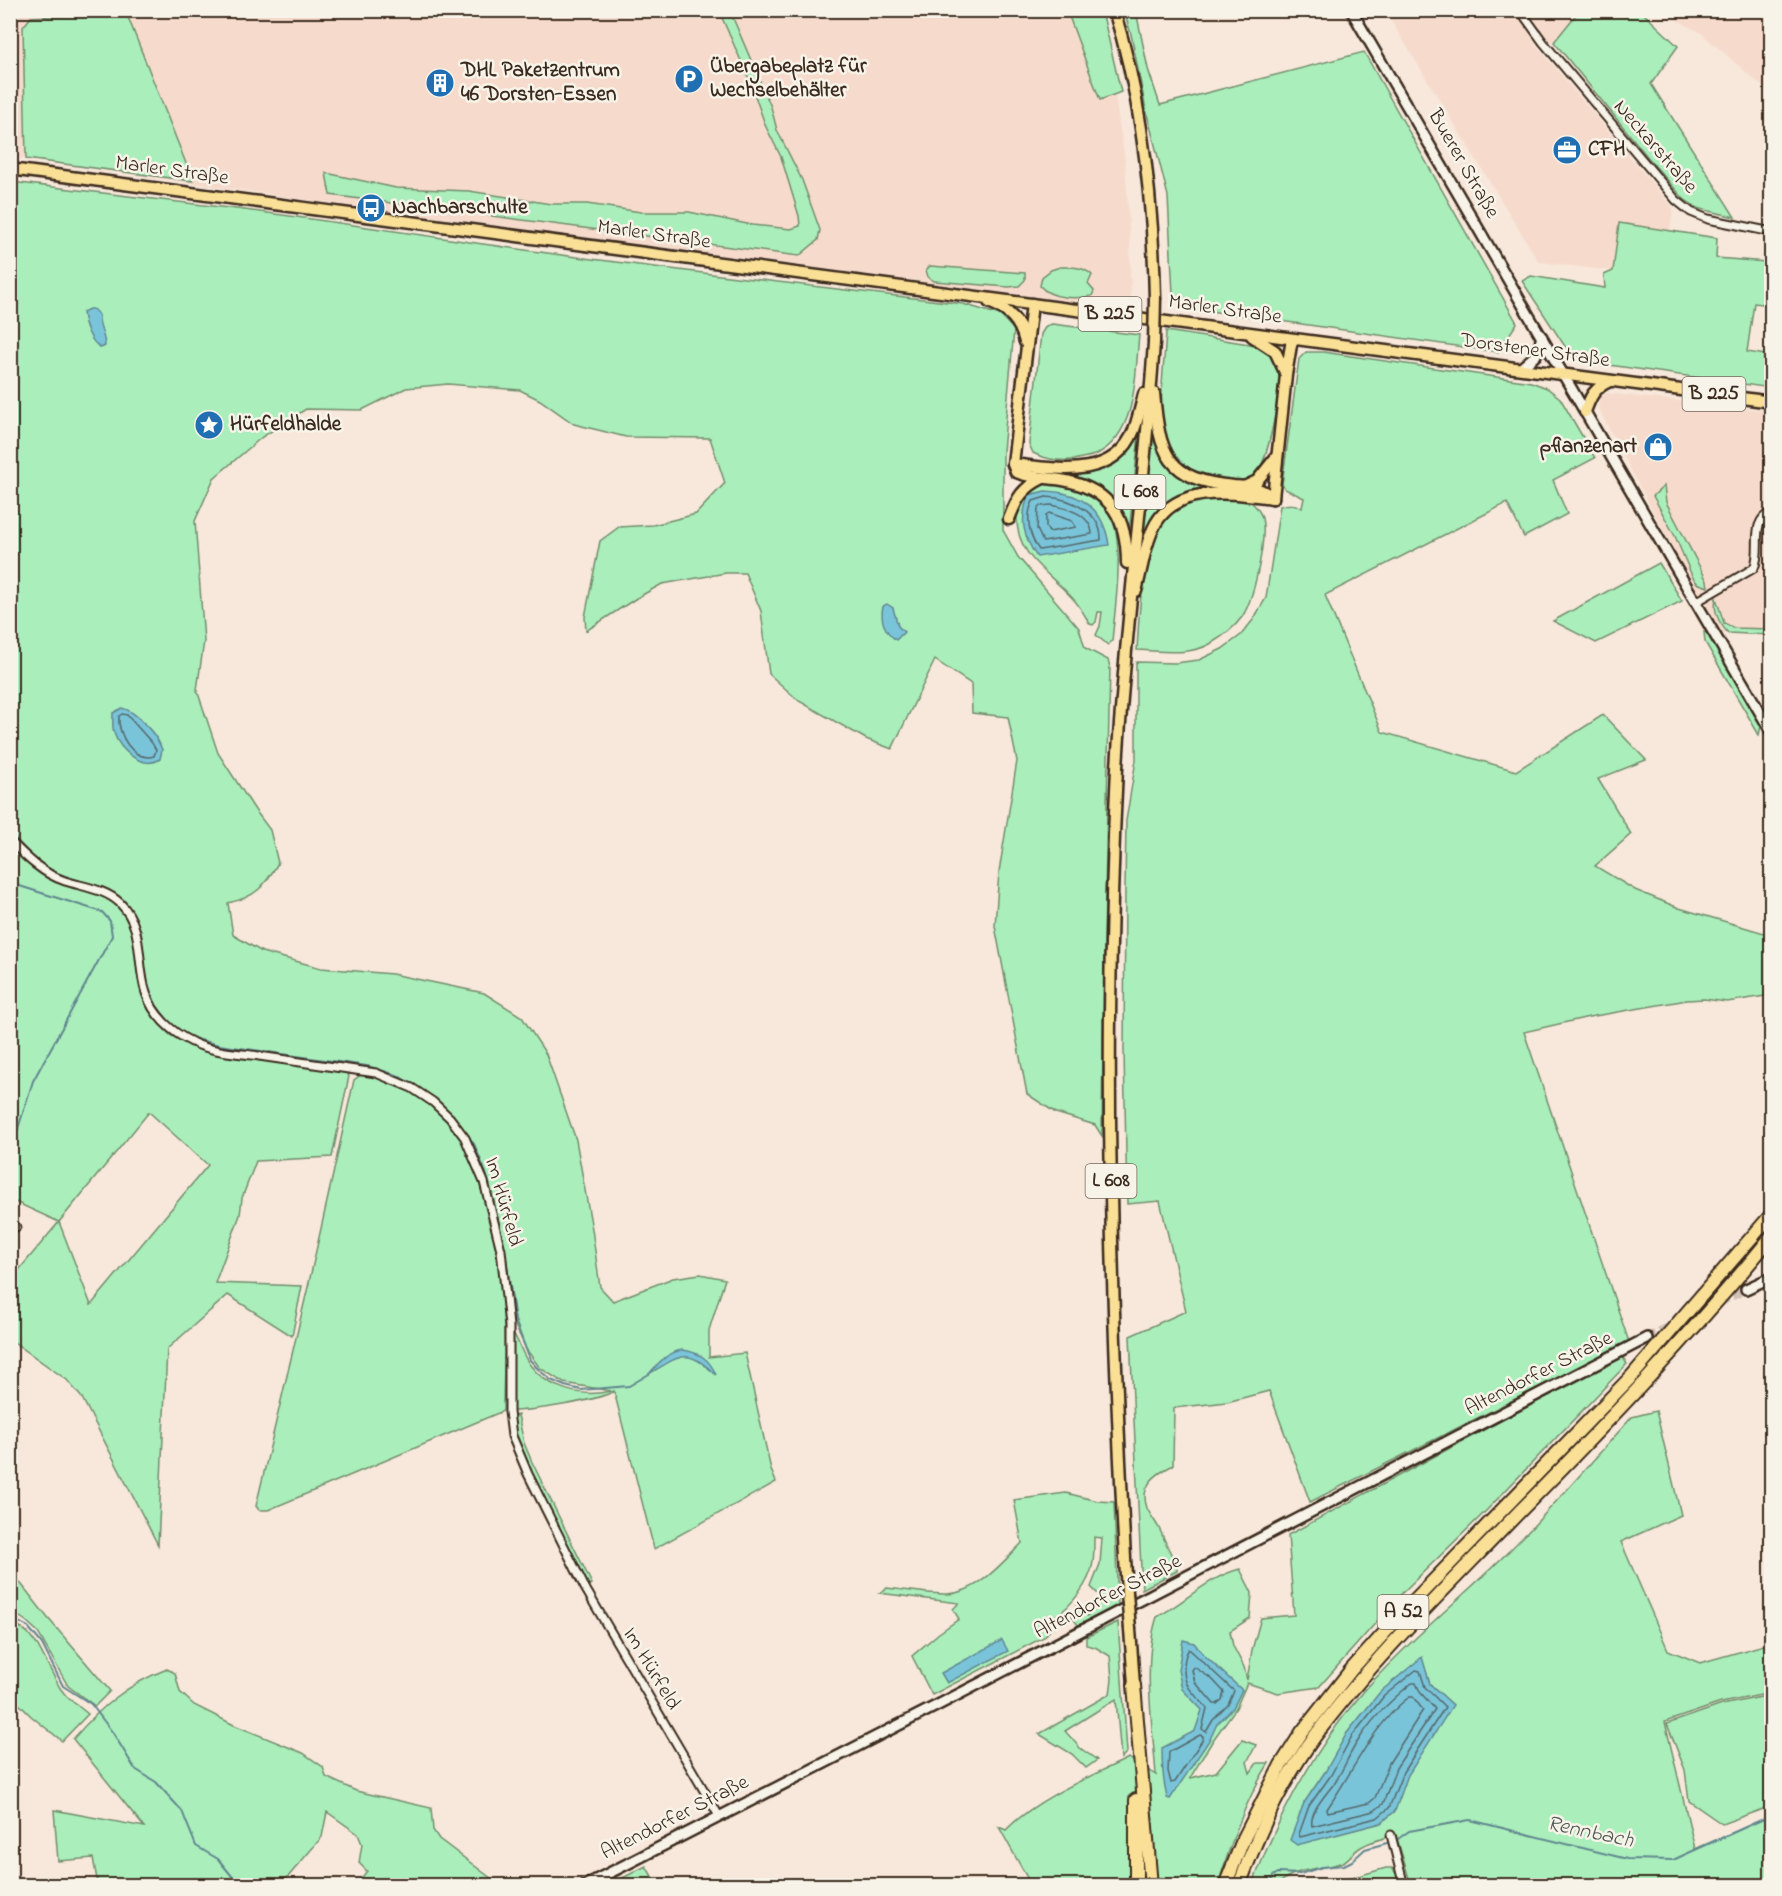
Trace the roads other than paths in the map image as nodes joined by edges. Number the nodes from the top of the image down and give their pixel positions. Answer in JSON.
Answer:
{"nodes":[{"id":1,"x":1114,"y":10,"type":"edge"},
{"id":2,"x":1351,"y":10,"type":"edge"},
{"id":3,"x":1520,"y":10,"type":"edge"},
{"id":4,"x":10,"y":169,"type":"edge"},
{"id":5,"x":1772,"y":232,"type":"edge"},
{"id":6,"x":977,"y":297,"type":"junction"},
{"id":7,"x":1032,"y":304,"type":"junction"},
{"id":8,"x":1245,"y":333,"type":"junction"},
{"id":9,"x":1542,"y":337,"type":"junction"},
{"id":10,"x":1292,"y":339,"type":"junction"},
{"id":11,"x":1026,"y":348,"type":"junction"},
{"id":12,"x":1152,"y":365,"type":"junction"},
{"id":13,"x":1521,"y":368,"type":"junction"},
{"id":14,"x":1563,"y":374,"type":"junction"},
{"id":15,"x":1286,"y":375,"type":"junction"},
{"id":16,"x":1611,"y":381,"type":"junction"},
{"id":17,"x":1772,"y":402,"type":"edge"},
{"id":18,"x":1585,"y":412,"type":"junction"},
{"id":19,"x":1277,"y":456,"type":"junction"},
{"id":20,"x":1013,"y":464,"type":"junction"},
{"id":21,"x":1043,"y":478,"type":"junction"},
{"id":22,"x":1244,"y":487,"type":"junction"},
{"id":23,"x":1273,"y":498,"type":"junction"},
{"id":24,"x":1772,"y":512,"type":"edge"},
{"id":25,"x":1009,"y":519,"type":"dead end"},
{"id":26,"x":1695,"y":602,"type":"junction"},
{"id":27,"x":1128,"y":620,"type":"junction"},
{"id":28,"x":1772,"y":733,"type":"edge"},
{"id":29,"x":10,"y":841,"type":"edge"},
{"id":30,"x":1772,"y":1214,"type":"edge"},
{"id":31,"x":1772,"y":1236,"type":"edge"},
{"id":32,"x":1772,"y":1278,"type":"edge"},
{"id":33,"x":1746,"y":1289,"type":"tunnel mouth"},
{"id":34,"x":1647,"y":1338,"type":"tunnel mouth"},
{"id":35,"x":1134,"y":1685,"type":"junction"},
{"id":36,"x":719,"y":1816,"type":"junction"},
{"id":37,"x":1390,"y":1835,"type":"dead end"},
{"id":38,"x":584,"y":1886,"type":"edge"},
{"id":39,"x":1136,"y":1886,"type":"edge"},
{"id":40,"x":1151,"y":1886,"type":"edge"},
{"id":41,"x":1225,"y":1886,"type":"edge"},
{"id":42,"x":1239,"y":1886,"type":"edge"},
{"id":43,"x":1404,"y":1886,"type":"edge"}],
"edges":[{"from":1,"to":12,"type":"main road","number":"L 608","bridge":true},
{"from":2,"to":9,"type":"street","name":"Buerer Straße"},
{"from":3,"to":5,"type":"street","name":"Neckarstraße"},
{"from":4,"to":6,"type":"main road","name":"Marler Straße","number":"B 225"},
{"from":6,"to":7,"type":"main road","name":"Marler Straße","number":"B 225"},
{"from":6,"to":11,"type":"main road"},
{"from":7,"to":8,"type":"main road","name":"Marler Straße","number":"B 225"},
{"from":7,"to":11,"type":"main road"},
{"from":8,"to":10,"type":"main road","name":"Marler Straße","number":"B 225"},
{"from":8,"to":15,"type":"main road"},
{"from":9,"to":13,"type":"street"},
{"from":9,"to":14,"type":"street","name":"Buerer Straße"},
{"from":10,"to":13,"type":"main road","name":"Dorstener Straße","number":"B 225"},
{"from":10,"to":15,"type":"main road"},
{"from":11,"to":20,"type":"main road"},
{"from":12,"to":20,"type":"main road"},
{"from":12,"to":22,"type":"main road"},
{"from":12,"to":27,"type":"main road","number":"L 608"},
{"from":13,"to":14,"type":"main road","name":"Dorstener Straße","number":"B 225"},
{"from":14,"to":16,"type":"main road","name":"Dorstener Straße","number":"B 225"},
{"from":14,"to":18,"type":"street","name":"Buerer Straße"},
{"from":15,"to":19,"type":"main road"},
{"from":16,"to":17,"type":"main road","name":"Dorstener Straße","number":"B 225"},
{"from":16,"to":18,"type":"main road"},
{"from":18,"to":26,"type":"street","name":"Buerer Straße"},
{"from":19,"to":22,"type":"main road"},
{"from":19,"to":23,"type":"main road"},
{"from":20,"to":21,"type":"main road"},
{"from":21,"to":25,"type":"main road"},
{"from":21,"to":27,"type":"main road"},
{"from":22,"to":23,"type":"main road"},
{"from":23,"to":27,"type":"main road"},
{"from":24,"to":26,"type":"street"},
{"from":26,"to":28,"type":"street","name":"Buerer Straße"},
{"from":27,"to":35,"type":"main road","number":"L 608","bridge":true},
{"from":29,"to":36,"type":"street","name":"Im Hürfeld"},
{"from":30,"to":41,"type":"highway","number":"A 52"},
{"from":31,"to":42,"type":"highway","number":"A 52"},
{"from":32,"to":33,"type":"street"},
{"from":34,"to":36,"type":"street","name":"Altendorfer Straße"},
{"from":35,"to":39,"type":"highway"},
{"from":35,"to":40,"type":"highway"},
{"from":36,"to":38,"type":"street","name":"Altendorfer Straße"},
{"from":37,"to":43,"type":"street"}]}
